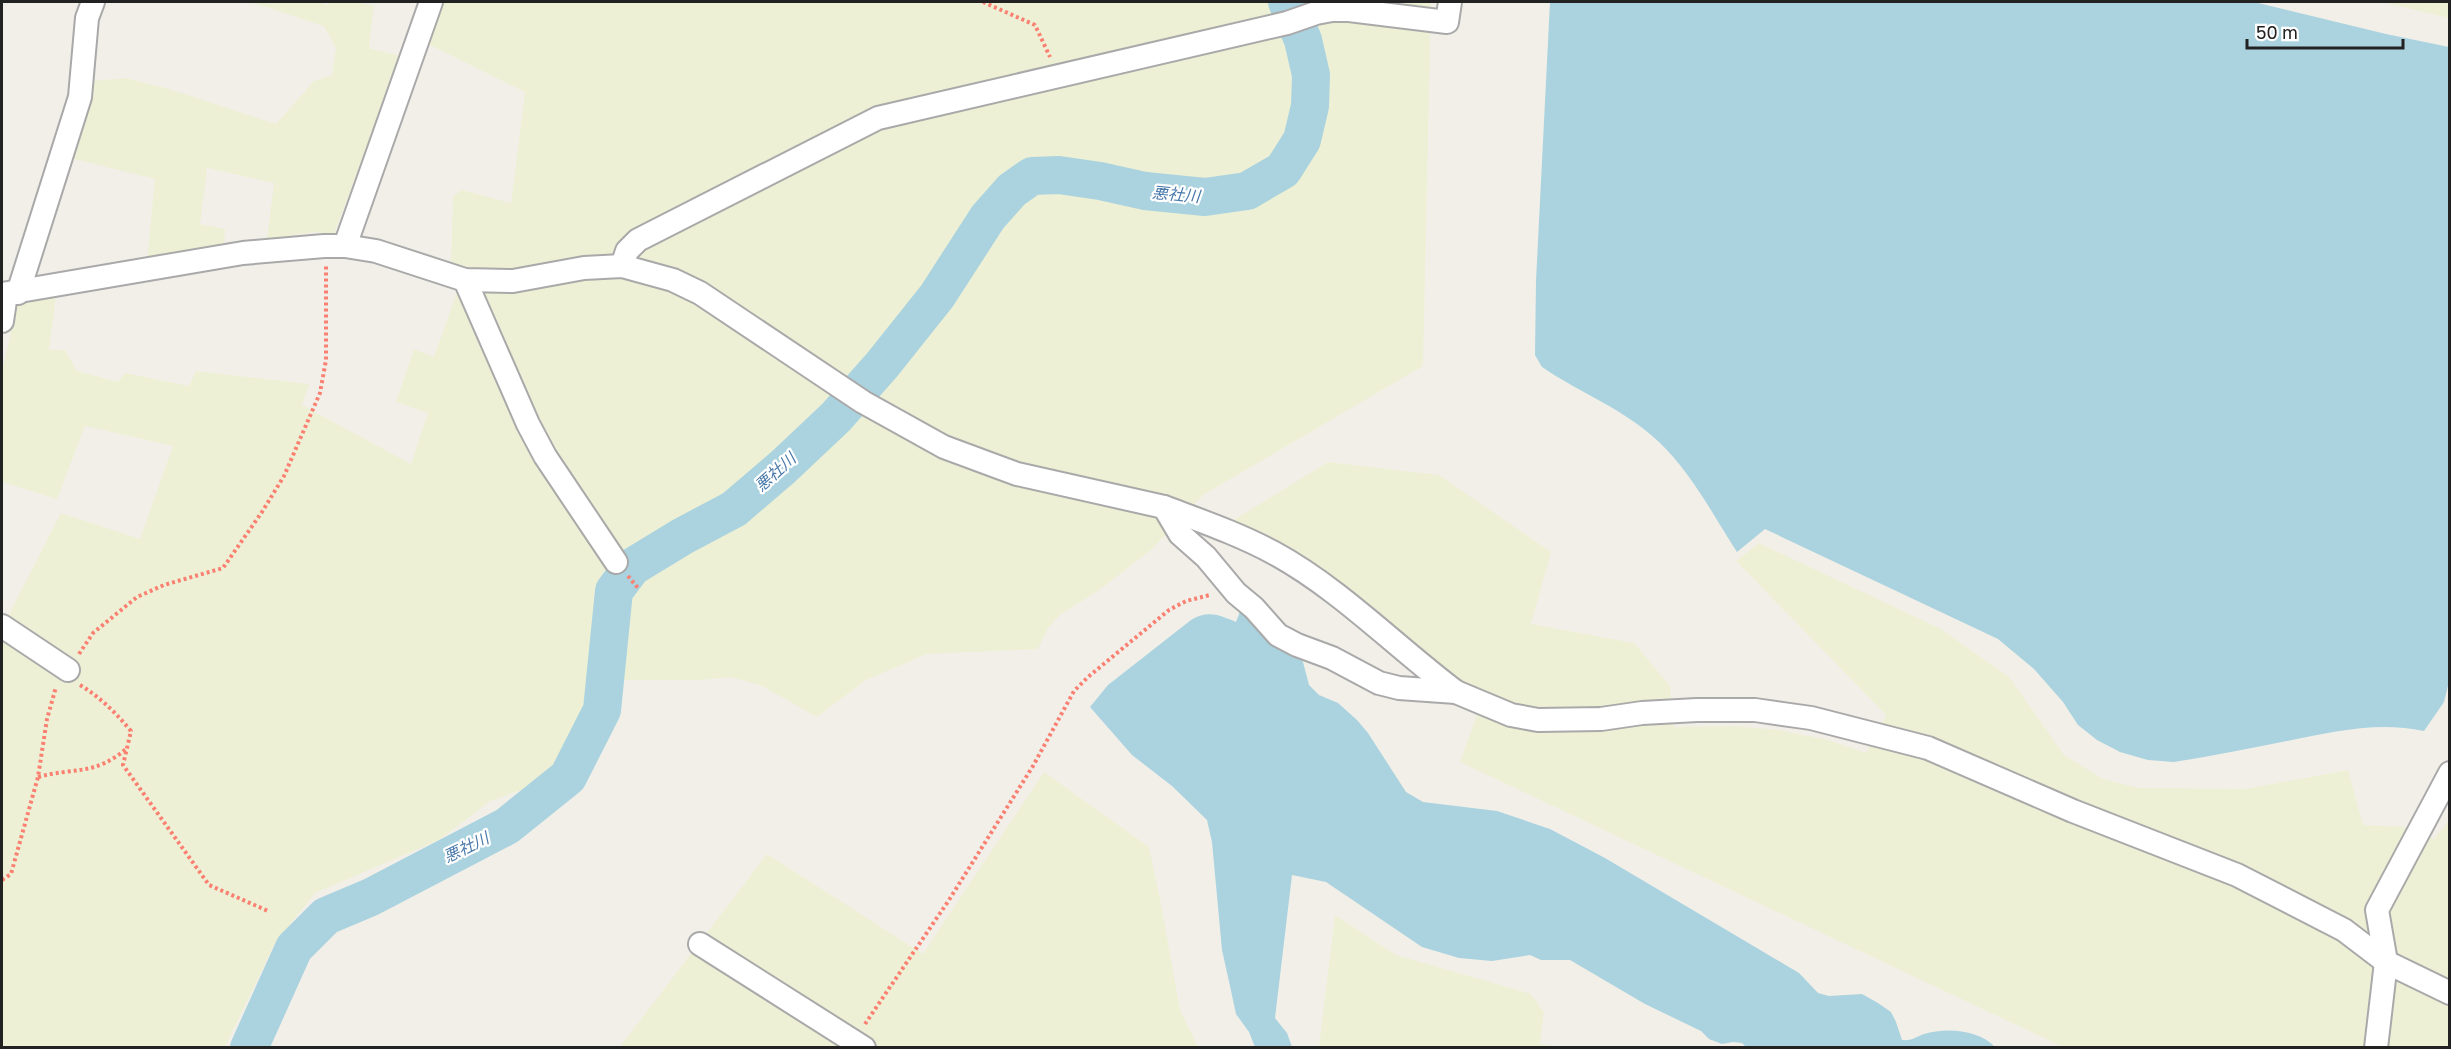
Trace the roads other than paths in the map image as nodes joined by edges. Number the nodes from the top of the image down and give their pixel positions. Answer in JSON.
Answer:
{"nodes":[{"id":1,"x":93,"y":2,"type":"edge"},
{"id":2,"x":431,"y":2,"type":"edge"},
{"id":3,"x":1449,"y":2,"type":"edge"},
{"id":4,"x":334,"y":246,"type":"junction"},
{"id":5,"x":622,"y":266,"type":"junction"},
{"id":6,"x":465,"y":280,"type":"junction"},
{"id":7,"x":9,"y":294,"type":"edge"},
{"id":8,"x":2,"y":321,"type":"edge"},
{"id":9,"x":1164,"y":507,"type":"junction"},
{"id":10,"x":616,"y":562,"type":"dead end"},
{"id":11,"x":2,"y":626,"type":"edge"},
{"id":12,"x":66,"y":673,"type":"road end"},
{"id":13,"x":1456,"y":692,"type":"junction"},
{"id":14,"x":2450,"y":773,"type":"edge"},
{"id":15,"x":700,"y":944,"type":"dead end"},
{"id":16,"x":2386,"y":962,"type":"junction"},
{"id":17,"x":2450,"y":993,"type":"edge"},
{"id":18,"x":859,"y":1044,"type":"edge"},
{"id":19,"x":2376,"y":1047,"type":"edge"}],
"edges":[{"from":1,"to":7,"type":"street"},
{"from":2,"to":4,"type":"street"},
{"from":3,"to":5,"type":"street"},
{"from":4,"to":6,"type":"street"},
{"from":4,"to":7,"type":"street"},
{"from":5,"to":6,"type":"street"},
{"from":5,"to":9,"type":"street"},
{"from":6,"to":10,"type":"street"},
{"from":7,"to":8,"type":"street"},
{"from":9,"to":13,"type":"street"},
{"from":9,"to":13,"type":"street"},
{"from":11,"to":12,"type":"street"},
{"from":13,"to":16,"type":"street"},
{"from":14,"to":16,"type":"street"},
{"from":15,"to":18,"type":"street"},
{"from":16,"to":17,"type":"street"},
{"from":16,"to":19,"type":"street"}]}
